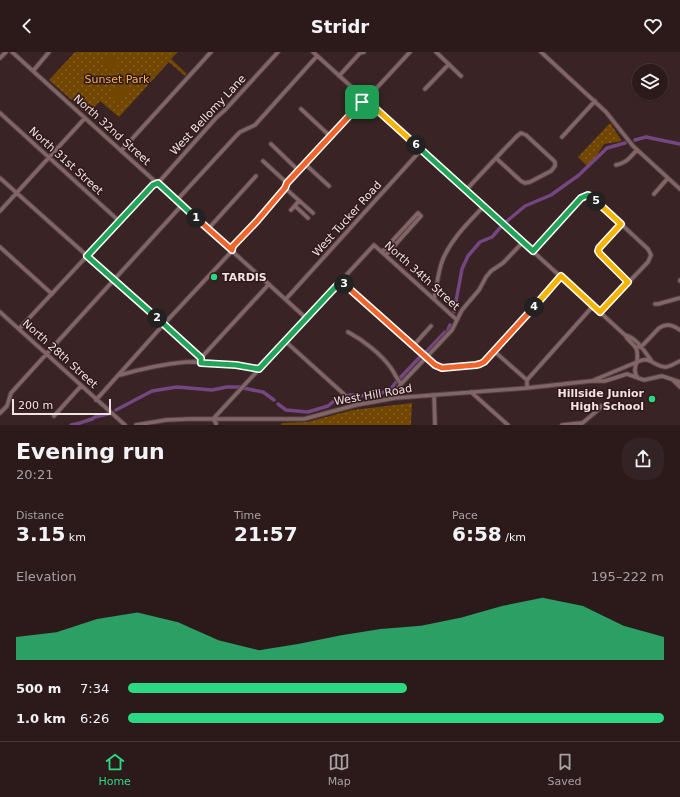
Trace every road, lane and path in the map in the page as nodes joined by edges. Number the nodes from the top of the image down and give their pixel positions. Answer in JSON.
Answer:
{"nodes":[{"id":1,"x":6,"y":52,"type":"edge"},
{"id":2,"x":12,"y":52,"type":"edge"},
{"id":3,"x":49,"y":52,"type":"edge"},
{"id":4,"x":211,"y":52,"type":"edge"},
{"id":5,"x":278,"y":52,"type":"edge"},
{"id":6,"x":313,"y":52,"type":"edge"},
{"id":7,"x":364,"y":52,"type":"edge"},
{"id":8,"x":410,"y":52,"type":"edge"},
{"id":9,"x":436,"y":52,"type":"edge"},
{"id":10,"x":541,"y":52,"type":"edge"},
{"id":11,"x":317,"y":56,"type":"junction"},
{"id":12,"x":0,"y":58,"type":"edge"},
{"id":13,"x":449,"y":64,"type":"junction"},
{"id":14,"x":33,"y":71,"type":"junction"},
{"id":15,"x":339,"y":76,"type":"junction"},
{"id":16,"x":462,"y":76,"type":"dead end"},
{"id":17,"x":425,"y":89,"type":"dead end"},
{"id":18,"x":365,"y":99,"type":"junction"},
{"id":19,"x":595,"y":102,"type":"junction"},
{"id":20,"x":301,"y":109,"type":"dead end"},
{"id":21,"x":0,"y":113,"type":"edge"},
{"id":22,"x":85,"y":118,"type":"junction"},
{"id":23,"x":330,"y":136,"type":"junction"},
{"id":24,"x":562,"y":137,"type":"dead end"},
{"id":25,"x":271,"y":144,"type":"dead end"},
{"id":26,"x":421,"y":150,"type":"junction"},
{"id":27,"x":637,"y":150,"type":"junction"},
{"id":28,"x":121,"y":151,"type":"junction"},
{"id":29,"x":49,"y":157,"type":"junction"},
{"id":30,"x":496,"y":158,"type":"junction"},
{"id":31,"x":263,"y":161,"type":"dead end"},
{"id":32,"x":305,"y":164,"type":"junction"},
{"id":33,"x":616,"y":165,"type":"dead end"},
{"id":34,"x":299,"y":170,"type":"junction"},
{"id":35,"x":256,"y":176,"type":"dead end"},
{"id":36,"x":0,"y":178,"type":"edge"},
{"id":37,"x":668,"y":178,"type":"junction"},
{"id":38,"x":158,"y":183,"type":"junction"},
{"id":39,"x":287,"y":183,"type":"junction"},
{"id":40,"x":329,"y":186,"type":"dead end"},
{"id":41,"x":285,"y":188,"type":"junction"},
{"id":42,"x":680,"y":189,"type":"edge"},
{"id":43,"x":466,"y":190,"type":"junction"},
{"id":44,"x":16,"y":193,"type":"junction"},
{"id":45,"x":654,"y":194,"type":"dead end"},
{"id":46,"x":177,"y":200,"type":"junction"},
{"id":47,"x":300,"y":201,"type":"junction"},
{"id":48,"x":182,"y":205,"type":"junction"},
{"id":49,"x":295,"y":206,"type":"junction"},
{"id":50,"x":484,"y":206,"type":"junction"},
{"id":51,"x":292,"y":210,"type":"dead end"},
{"id":52,"x":0,"y":211,"type":"edge"},
{"id":53,"x":312,"y":213,"type":"dead end"},
{"id":54,"x":308,"y":218,"type":"dead end"},
{"id":55,"x":119,"y":221,"type":"junction"},
{"id":56,"x":621,"y":224,"type":"junction"},
{"id":57,"x":208,"y":229,"type":"junction"},
{"id":58,"x":523,"y":242,"type":"junction"},
{"id":59,"x":0,"y":247,"type":"edge"},
{"id":60,"x":232,"y":250,"type":"junction"},
{"id":61,"x":533,"y":251,"type":"junction"},
{"id":62,"x":384,"y":254,"type":"junction"},
{"id":63,"x":87,"y":256,"type":"junction"},
{"id":64,"x":561,"y":276,"type":"junction"},
{"id":65,"x":114,"y":280,"type":"junction"},
{"id":66,"x":341,"y":281,"type":"junction"},
{"id":67,"x":628,"y":282,"type":"junction"},
{"id":68,"x":269,"y":284,"type":"junction"},
{"id":69,"x":52,"y":294,"type":"junction"},
{"id":70,"x":680,"y":298,"type":"edge"},
{"id":71,"x":434,"y":299,"type":"junction"},
{"id":72,"x":286,"y":300,"type":"junction"},
{"id":73,"x":655,"y":304,"type":"dead end"},
{"id":74,"x":593,"y":306,"type":"junction"},
{"id":75,"x":0,"y":312,"type":"edge"},
{"id":76,"x":600,"y":312,"type":"junction"},
{"id":77,"x":306,"y":318,"type":"junction"},
{"id":78,"x":458,"y":320,"type":"junction"},
{"id":79,"x":164,"y":324,"type":"junction"},
{"id":80,"x":432,"y":326,"type":"dead end"},
{"id":81,"x":19,"y":329,"type":"junction"},
{"id":82,"x":680,"y":330,"type":"edge"},
{"id":83,"x":348,"y":332,"type":"dead end"},
{"id":84,"x":625,"y":335,"type":"junction"},
{"id":85,"x":285,"y":341,"type":"junction"},
{"id":86,"x":413,"y":346,"type":"junction"},
{"id":87,"x":636,"y":347,"type":"junction"},
{"id":88,"x":641,"y":347,"type":"junction"},
{"id":89,"x":494,"y":351,"type":"junction"},
{"id":90,"x":46,"y":354,"type":"junction"},
{"id":91,"x":426,"y":358,"type":"junction"},
{"id":92,"x":201,"y":360,"type":"junction"},
{"id":93,"x":680,"y":360,"type":"edge"},
{"id":94,"x":652,"y":361,"type":"junction"},
{"id":95,"x":637,"y":362,"type":"junction"},
{"id":96,"x":259,"y":369,"type":"junction"},
{"id":97,"x":118,"y":376,"type":"junction"},
{"id":98,"x":638,"y":379,"type":"junction"},
{"id":99,"x":672,"y":379,"type":"junction"},
{"id":100,"x":527,"y":380,"type":"junction"},
{"id":101,"x":591,"y":381,"type":"junction"},
{"id":102,"x":680,"y":382,"type":"edge"},
{"id":103,"x":401,"y":384,"type":"junction"},
{"id":104,"x":81,"y":386,"type":"junction"},
{"id":105,"x":680,"y":387,"type":"edge"},
{"id":106,"x":527,"y":388,"type":"junction"},
{"id":107,"x":471,"y":392,"type":"junction"},
{"id":108,"x":434,"y":395,"type":"junction"},
{"id":109,"x":395,"y":398,"type":"junction"},
{"id":110,"x":96,"y":400,"type":"junction"},
{"id":111,"x":356,"y":405,"type":"junction"},
{"id":112,"x":600,"y":406,"type":"dead end"},
{"id":113,"x":0,"y":413,"type":"edge"},
{"id":114,"x":54,"y":416,"type":"dead end"},
{"id":115,"x":213,"y":419,"type":"junction"},
{"id":116,"x":581,"y":424,"type":"edge"},
{"id":117,"x":125,"y":425,"type":"edge"},
{"id":118,"x":136,"y":425,"type":"edge"},
{"id":119,"x":216,"y":425,"type":"edge"},
{"id":120,"x":435,"y":425,"type":"edge"},
{"id":121,"x":508,"y":425,"type":"edge"},
{"id":122,"x":562,"y":425,"type":"edge"}],
"edges":[{"from":1,"to":12,"type":"street"},
{"from":2,"to":14,"type":"street","name":"North 32nd Street"},
{"from":3,"to":14,"type":"street"},
{"from":4,"to":28,"type":"street"},
{"from":5,"to":38,"type":"street","name":"West Bellomy Lane"},
{"from":6,"to":11,"type":"street"},
{"from":7,"to":15,"type":"street"},
{"from":8,"to":18,"type":"street"},
{"from":9,"to":13,"type":"street"},
{"from":10,"to":19,"type":"street"},
{"from":11,"to":15,"type":"street"},
{"from":11,"to":46,"type":"street"},
{"from":13,"to":16,"type":"street"},
{"from":13,"to":17,"type":"street"},
{"from":14,"to":22,"type":"street","name":"North 32nd Street"},
{"from":15,"to":18,"type":"street"},
{"from":18,"to":23,"type":"street"},
{"from":18,"to":26,"type":"street"},
{"from":19,"to":24,"type":"street"},
{"from":19,"to":27,"type":"street"},
{"from":20,"to":23,"type":"street"},
{"from":21,"to":29,"type":"street","name":"North 31st Street"},
{"from":22,"to":28,"type":"street","name":"North 32nd Street"},
{"from":22,"to":29,"type":"street"},
{"from":23,"to":32,"type":"street"},
{"from":25,"to":34,"type":"street"},
{"from":26,"to":43,"type":"street"},
{"from":26,"to":72,"type":"street","name":"West Tucker Road"},
{"from":27,"to":33,"type":"street"},
{"from":27,"to":37,"type":"street"},
{"from":28,"to":38,"type":"street","name":"North 32nd Street"},
{"from":29,"to":44,"type":"street"},
{"from":29,"to":55,"type":"street","name":"North 31st Street"},
{"from":30,"to":30,"type":"street"},
{"from":30,"to":43,"type":"street"},
{"from":31,"to":39,"type":"street"},
{"from":32,"to":34,"type":"street"},
{"from":32,"to":40,"type":"street"},
{"from":34,"to":39,"type":"street"},
{"from":35,"to":57,"type":"street"},
{"from":36,"to":44,"type":"street"},
{"from":37,"to":42,"type":"street"},
{"from":37,"to":45,"type":"street"},
{"from":38,"to":46,"type":"street","name":"North 32nd Street"},
{"from":38,"to":55,"type":"street","name":"West Bellomy Lane"},
{"from":39,"to":41,"type":"street"},
{"from":41,"to":47,"type":"street"},
{"from":41,"to":60,"type":"street"},
{"from":43,"to":50,"type":"street"},
{"from":44,"to":52,"type":"street"},
{"from":44,"to":63,"type":"street"},
{"from":46,"to":48,"type":"street","name":"North 32nd Street"},
{"from":47,"to":49,"type":"street"},
{"from":47,"to":53,"type":"street"},
{"from":48,"to":57,"type":"street","name":"North 32nd Street"},
{"from":48,"to":65,"type":"street"},
{"from":49,"to":51,"type":"street"},
{"from":49,"to":54,"type":"street"},
{"from":50,"to":58,"type":"street"},
{"from":50,"to":71,"type":"street"},
{"from":55,"to":63,"type":"street","name":"West Bellomy Lane"},
{"from":56,"to":61,"type":"street"},
{"from":56,"to":67,"type":"street"},
{"from":56,"to":67,"type":"street"},
{"from":57,"to":60,"type":"street","name":"North 32nd Street"},
{"from":58,"to":61,"type":"street"},
{"from":58,"to":78,"type":"street"},
{"from":59,"to":69,"type":"street"},
{"from":60,"to":68,"type":"street","name":"North 32nd Street"},
{"from":60,"to":79,"type":"street"},
{"from":61,"to":64,"type":"street"},
{"from":62,"to":62,"type":"street"},
{"from":62,"to":66,"type":"street","name":"North 34th Street"},
{"from":62,"to":71,"type":"street","name":"North 34th Street"},
{"from":63,"to":65,"type":"street"},
{"from":63,"to":69,"type":"street","name":"West Bellomy Lane"},
{"from":64,"to":74,"type":"street"},
{"from":64,"to":89,"type":"street"},
{"from":65,"to":79,"type":"street"},
{"from":65,"to":90,"type":"street"},
{"from":66,"to":77,"type":"street"},
{"from":66,"to":86,"type":"street"},
{"from":67,"to":76,"type":"street"},
{"from":68,"to":72,"type":"street","name":"North 32nd Street"},
{"from":68,"to":92,"type":"street"},
{"from":69,"to":81,"type":"street","name":"West Bellomy Lane"},
{"from":70,"to":73,"type":"street"},
{"from":71,"to":78,"type":"street","name":"North 34th Street"},
{"from":72,"to":77,"type":"street","name":"North 32nd Street"},
{"from":74,"to":76,"type":"street"},
{"from":74,"to":100,"type":"street"},
{"from":75,"to":81,"type":"street","name":"North 28th Street"},
{"from":76,"to":84,"type":"street"},
{"from":77,"to":85,"type":"street"},
{"from":78,"to":91,"type":"street"},
{"from":79,"to":92,"type":"street"},
{"from":79,"to":97,"type":"street"},
{"from":80,"to":86,"type":"street"},
{"from":81,"to":90,"type":"street","name":"North 28th Street"},
{"from":82,"to":88,"type":"street"},
{"from":83,"to":103,"type":"street"},
{"from":84,"to":87,"type":"street"},
{"from":84,"to":88,"type":"street"},
{"from":85,"to":96,"type":"street"},
{"from":85,"to":111,"type":"street"},
{"from":86,"to":91,"type":"street"},
{"from":87,"to":88,"type":"street"},
{"from":87,"to":95,"type":"street"},
{"from":88,"to":94,"type":"street"},
{"from":89,"to":91,"type":"street"},
{"from":89,"to":100,"type":"street"},
{"from":90,"to":104,"type":"street","name":"North 28th Street"},
{"from":90,"to":113,"type":"street"},
{"from":91,"to":103,"type":"street"},
{"from":92,"to":96,"type":"street"},
{"from":92,"to":97,"type":"street"},
{"from":93,"to":94,"type":"street","name":"West Hill Road"},
{"from":94,"to":95,"type":"street","name":"West Hill Road"},
{"from":95,"to":98,"type":"street"},
{"from":95,"to":101,"type":"street","name":"West Hill Road"},
{"from":96,"to":115,"type":"street"},
{"from":97,"to":110,"type":"street"},
{"from":98,"to":99,"type":"street","name":"West Hill Road"},
{"from":98,"to":101,"type":"street","name":"West Hill Road"},
{"from":99,"to":102,"type":"street","name":"West Hill Road"},
{"from":99,"to":105,"type":"street"},
{"from":100,"to":106,"type":"street"},
{"from":101,"to":106,"type":"street","name":"West Hill Road"},
{"from":103,"to":109,"type":"street"},
{"from":104,"to":110,"type":"street","name":"North 28th Street"},
{"from":104,"to":114,"type":"street"},
{"from":106,"to":107,"type":"street","name":"West Hill Road"},
{"from":107,"to":108,"type":"street","name":"West Hill Road"},
{"from":107,"to":121,"type":"street"},
{"from":108,"to":109,"type":"street","name":"West Hill Road"},
{"from":108,"to":120,"type":"street"},
{"from":109,"to":111,"type":"street","name":"West Hill Road"},
{"from":110,"to":117,"type":"street","name":"North 28th Street"},
{"from":111,"to":115,"type":"street","name":"West Hill Road"},
{"from":112,"to":116,"type":"street"},
{"from":115,"to":118,"type":"street","name":"West Hill Road"},
{"from":115,"to":119,"type":"street"},
{"from":116,"to":122,"type":"street"}]}
